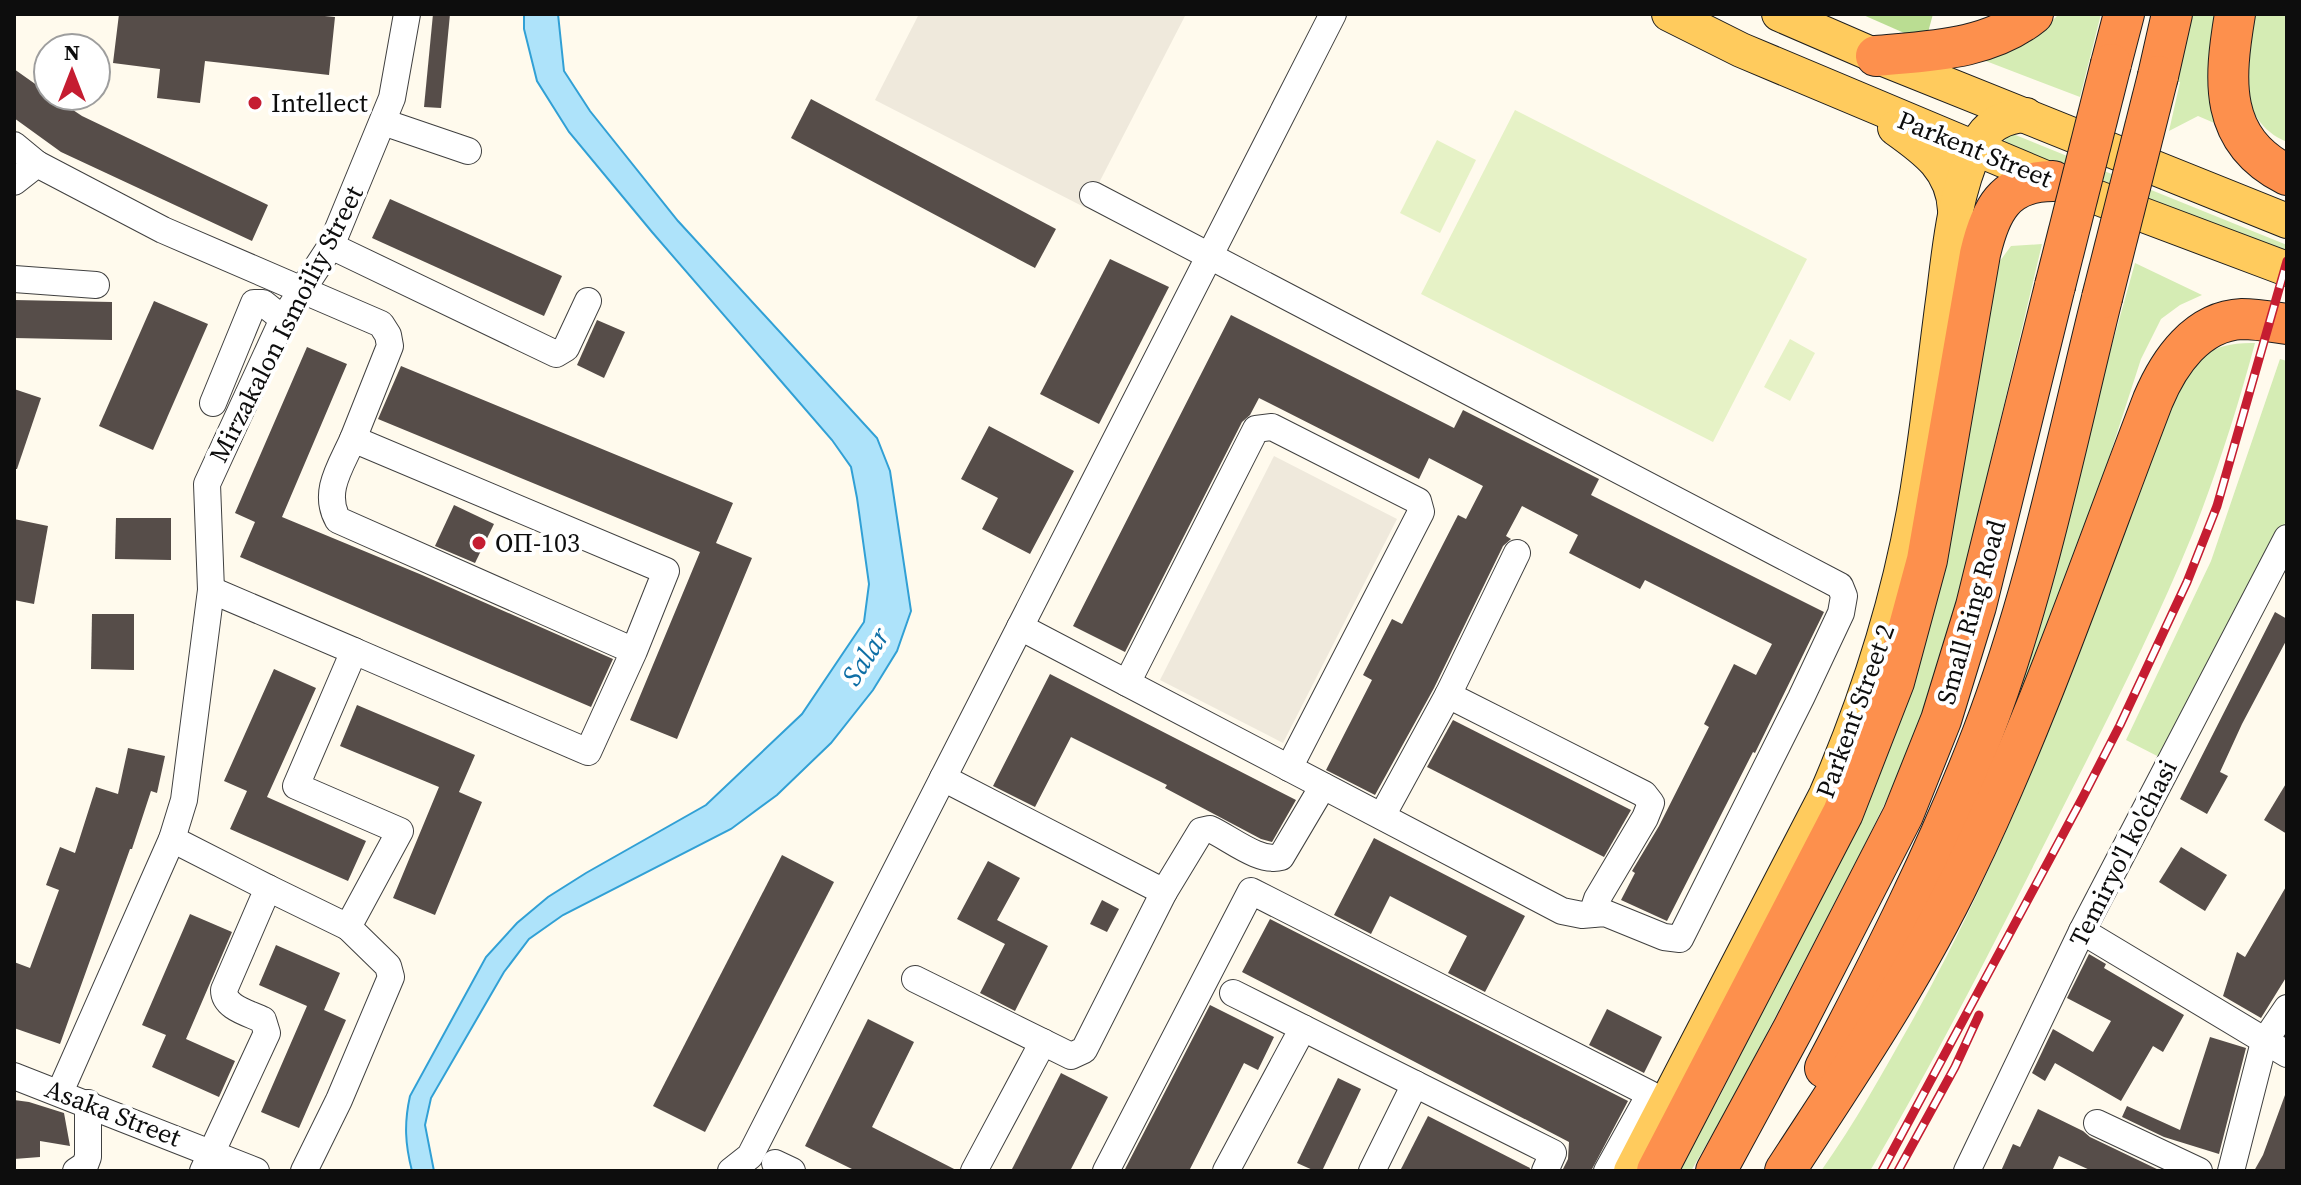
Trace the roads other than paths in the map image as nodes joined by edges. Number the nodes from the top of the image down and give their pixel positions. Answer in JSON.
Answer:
{"nodes":[{"id":1,"x":407,"y":14,"type":"edge"},
{"id":2,"x":1333,"y":14,"type":"edge"},
{"id":3,"x":1669,"y":14,"type":"edge"},
{"id":4,"x":1779,"y":14,"type":"edge"},
{"id":5,"x":2033,"y":14,"type":"edge"},
{"id":6,"x":2124,"y":14,"type":"edge"},
{"id":7,"x":2172,"y":14,"type":"edge"},
{"id":8,"x":2235,"y":14,"type":"edge"},
{"id":9,"x":1876,"y":56,"type":"junction"},
{"id":10,"x":1856,"y":100,"type":"junction"},
{"id":11,"x":2026,"y":115,"type":"junction"},
{"id":12,"x":383,"y":122,"type":"junction"},
{"id":13,"x":14,"y":145,"type":"edge"},
{"id":14,"x":1975,"y":149,"type":"junction"},
{"id":15,"x":468,"y":151,"type":"dead end"},
{"id":16,"x":37,"y":164,"type":"junction"},
{"id":17,"x":2287,"y":175,"type":"edge"},
{"id":18,"x":2053,"y":181,"type":"junction"},
{"id":19,"x":14,"y":182,"type":"edge"},
{"id":20,"x":1093,"y":195,"type":"dead end"},
{"id":21,"x":1955,"y":210,"type":"junction"},
{"id":22,"x":2287,"y":221,"type":"edge"},
{"id":23,"x":331,"y":246,"type":"junction"},
{"id":24,"x":2287,"y":269,"type":"edge"},
{"id":25,"x":14,"y":279,"type":"edge"},
{"id":26,"x":96,"y":285,"type":"dead end"},
{"id":27,"x":302,"y":289,"type":"junction"},
{"id":28,"x":588,"y":301,"type":"dead end"},
{"id":29,"x":283,"y":319,"type":"junction"},
{"id":30,"x":2287,"y":324,"type":"edge"},
{"id":31,"x":213,"y":403,"type":"dead end"},
{"id":32,"x":353,"y":439,"type":"junction"},
{"id":33,"x":2287,"y":538,"type":"edge"},
{"id":34,"x":1517,"y":553,"type":"dead end"},
{"id":35,"x":211,"y":590,"type":"junction"},
{"id":36,"x":1020,"y":627,"type":"junction"},
{"id":37,"x":354,"y":651,"type":"junction"},
{"id":38,"x":634,"y":651,"type":"junction"},
{"id":39,"x":1127,"y":683,"type":"junction"},
{"id":40,"x":1448,"y":695,"type":"junction"},
{"id":41,"x":1289,"y":768,"type":"junction"},
{"id":42,"x":943,"y":778,"type":"junction"},
{"id":43,"x":1323,"y":786,"type":"junction"},
{"id":44,"x":1382,"y":816,"type":"junction"},
{"id":45,"x":172,"y":839,"type":"junction"},
{"id":46,"x":268,"y":888,"type":"junction"},
{"id":47,"x":1164,"y":892,"type":"junction"},
{"id":48,"x":1592,"y":914,"type":"junction"},
{"id":49,"x":348,"y":927,"type":"junction"},
{"id":50,"x":2082,"y":931,"type":"junction"},
{"id":51,"x":915,"y":979,"type":"dead end"},
{"id":52,"x":1233,"y":993,"type":"dead end"},
{"id":53,"x":2287,"y":1008,"type":"edge"},
{"id":54,"x":1303,"y":1028,"type":"junction"},
{"id":55,"x":1043,"y":1042,"type":"junction"},
{"id":56,"x":2276,"y":1048,"type":"edge"},
{"id":57,"x":14,"y":1076,"type":"edge"},
{"id":58,"x":1415,"y":1084,"type":"junction"},
{"id":59,"x":60,"y":1092,"type":"junction"},
{"id":60,"x":88,"y":1103,"type":"junction"},
{"id":61,"x":2097,"y":1123,"type":"dead end"},
{"id":62,"x":208,"y":1162,"type":"edge"},
{"id":63,"x":76,"y":1171,"type":"edge"},
{"id":64,"x":256,"y":1171,"type":"edge"},
{"id":65,"x":304,"y":1171,"type":"edge"},
{"id":66,"x":731,"y":1171,"type":"edge"},
{"id":67,"x":974,"y":1171,"type":"edge"},
{"id":68,"x":1106,"y":1171,"type":"edge"},
{"id":69,"x":1226,"y":1171,"type":"edge"},
{"id":70,"x":1372,"y":1171,"type":"edge"},
{"id":71,"x":1545,"y":1171,"type":"edge"},
{"id":72,"x":1607,"y":1171,"type":"edge"},
{"id":73,"x":1631,"y":1171,"type":"edge"},
{"id":74,"x":1657,"y":1171,"type":"edge"},
{"id":75,"x":1716,"y":1171,"type":"edge"},
{"id":76,"x":1770,"y":1171,"type":"edge"},
{"id":77,"x":1785,"y":1171,"type":"edge"},
{"id":78,"x":1967,"y":1171,"type":"edge"},
{"id":79,"x":2199,"y":1171,"type":"edge"},
{"id":80,"x":2231,"y":1171,"type":"edge"}],
"edges":[{"from":1,"to":12,"type":"street","name":"Mirzakalon Ismoiliy Street"},
{"from":2,"to":36,"type":"street"},
{"from":3,"to":10,"type":"main road","name":"Parkent Street"},
{"from":4,"to":9,"type":"main road","name":"Parkent Street"},
{"from":5,"to":9,"type":"highway"},
{"from":6,"to":75,"type":"highway","name":"Small Ring Road","bridge":true},
{"from":7,"to":76,"type":"highway","name":"Small Ring Road","bridge":true},
{"from":8,"to":17,"type":"highway"},
{"from":9,"to":11,"type":"main road","name":"Parkent Street"},
{"from":10,"to":14,"type":"main road","name":"Parkent Street"},
{"from":10,"to":21,"type":"main road","name":"Parkent Street 2"},
{"from":11,"to":14,"type":"main road","name":"Parkent Street 2"},
{"from":11,"to":22,"type":"main road","name":"Parkent Street"},
{"from":12,"to":15,"type":"street"},
{"from":12,"to":23,"type":"street","name":"Mirzakalon Ismoiliy Street"},
{"from":13,"to":16,"type":"street"},
{"from":14,"to":18,"type":"main road","name":"Parkent Street"},
{"from":14,"to":21,"type":"main road","name":"Parkent Street 2"},
{"from":16,"to":19,"type":"street"},
{"from":16,"to":27,"type":"street"},
{"from":18,"to":24,"type":"main road","name":"Parkent Street"},
{"from":18,"to":74,"type":"highway"},
{"from":20,"to":48,"type":"street"},
{"from":21,"to":73,"type":"main road","name":"Parkent Street 2"},
{"from":23,"to":27,"type":"street","name":"Mirzakalon Ismoiliy Street"},
{"from":23,"to":28,"type":"street"},
{"from":25,"to":26,"type":"street"},
{"from":27,"to":29,"type":"street","name":"Mirzakalon Ismoiliy Street"},
{"from":27,"to":32,"type":"street"},
{"from":29,"to":31,"type":"street"},
{"from":29,"to":35,"type":"street","name":"Mirzakalon Ismoiliy Street"},
{"from":30,"to":77,"type":"highway"},
{"from":32,"to":38,"type":"street"},
{"from":32,"to":38,"type":"street"},
{"from":33,"to":50,"type":"street","name":"Temiryo'l ko'chasi"},
{"from":34,"to":40,"type":"street"},
{"from":35,"to":37,"type":"street"},
{"from":35,"to":45,"type":"street","name":"Mirzakalon Ismoiliy Street"},
{"from":36,"to":39,"type":"street"},
{"from":36,"to":42,"type":"street"},
{"from":37,"to":38,"type":"street"},
{"from":37,"to":49,"type":"street"},
{"from":39,"to":41,"type":"street"},
{"from":39,"to":41,"type":"street"},
{"from":40,"to":44,"type":"street"},
{"from":40,"to":48,"type":"street"},
{"from":41,"to":43,"type":"street"},
{"from":42,"to":47,"type":"street"},
{"from":42,"to":66,"type":"street"},
{"from":43,"to":44,"type":"street"},
{"from":43,"to":47,"type":"street"},
{"from":44,"to":48,"type":"street"},
{"from":45,"to":46,"type":"street"},
{"from":45,"to":59,"type":"street","name":"Mirzakalon Ismoiliy Street"},
{"from":46,"to":49,"type":"street"},
{"from":46,"to":62,"type":"street"},
{"from":47,"to":55,"type":"street"},
{"from":49,"to":65,"type":"street"},
{"from":50,"to":56,"type":"street"},
{"from":50,"to":78,"type":"street","name":"Temiryo'l ko'chasi"},
{"from":51,"to":55,"type":"street"},
{"from":52,"to":54,"type":"street"},
{"from":53,"to":56,"type":"street"},
{"from":54,"to":58,"type":"street"},
{"from":54,"to":69,"type":"street"},
{"from":55,"to":67,"type":"street"},
{"from":56,"to":80,"type":"street"},
{"from":57,"to":59,"type":"street","name":"Asaka Street"},
{"from":58,"to":70,"type":"street"},
{"from":58,"to":71,"type":"street"},
{"from":59,"to":60,"type":"street","name":"Asaka Street"},
{"from":60,"to":62,"type":"street","name":"Asaka Street"},
{"from":60,"to":63,"type":"street"},
{"from":61,"to":79,"type":"street"},
{"from":62,"to":64,"type":"street","name":"Asaka Street"},
{"from":68,"to":72,"type":"street"}]}
